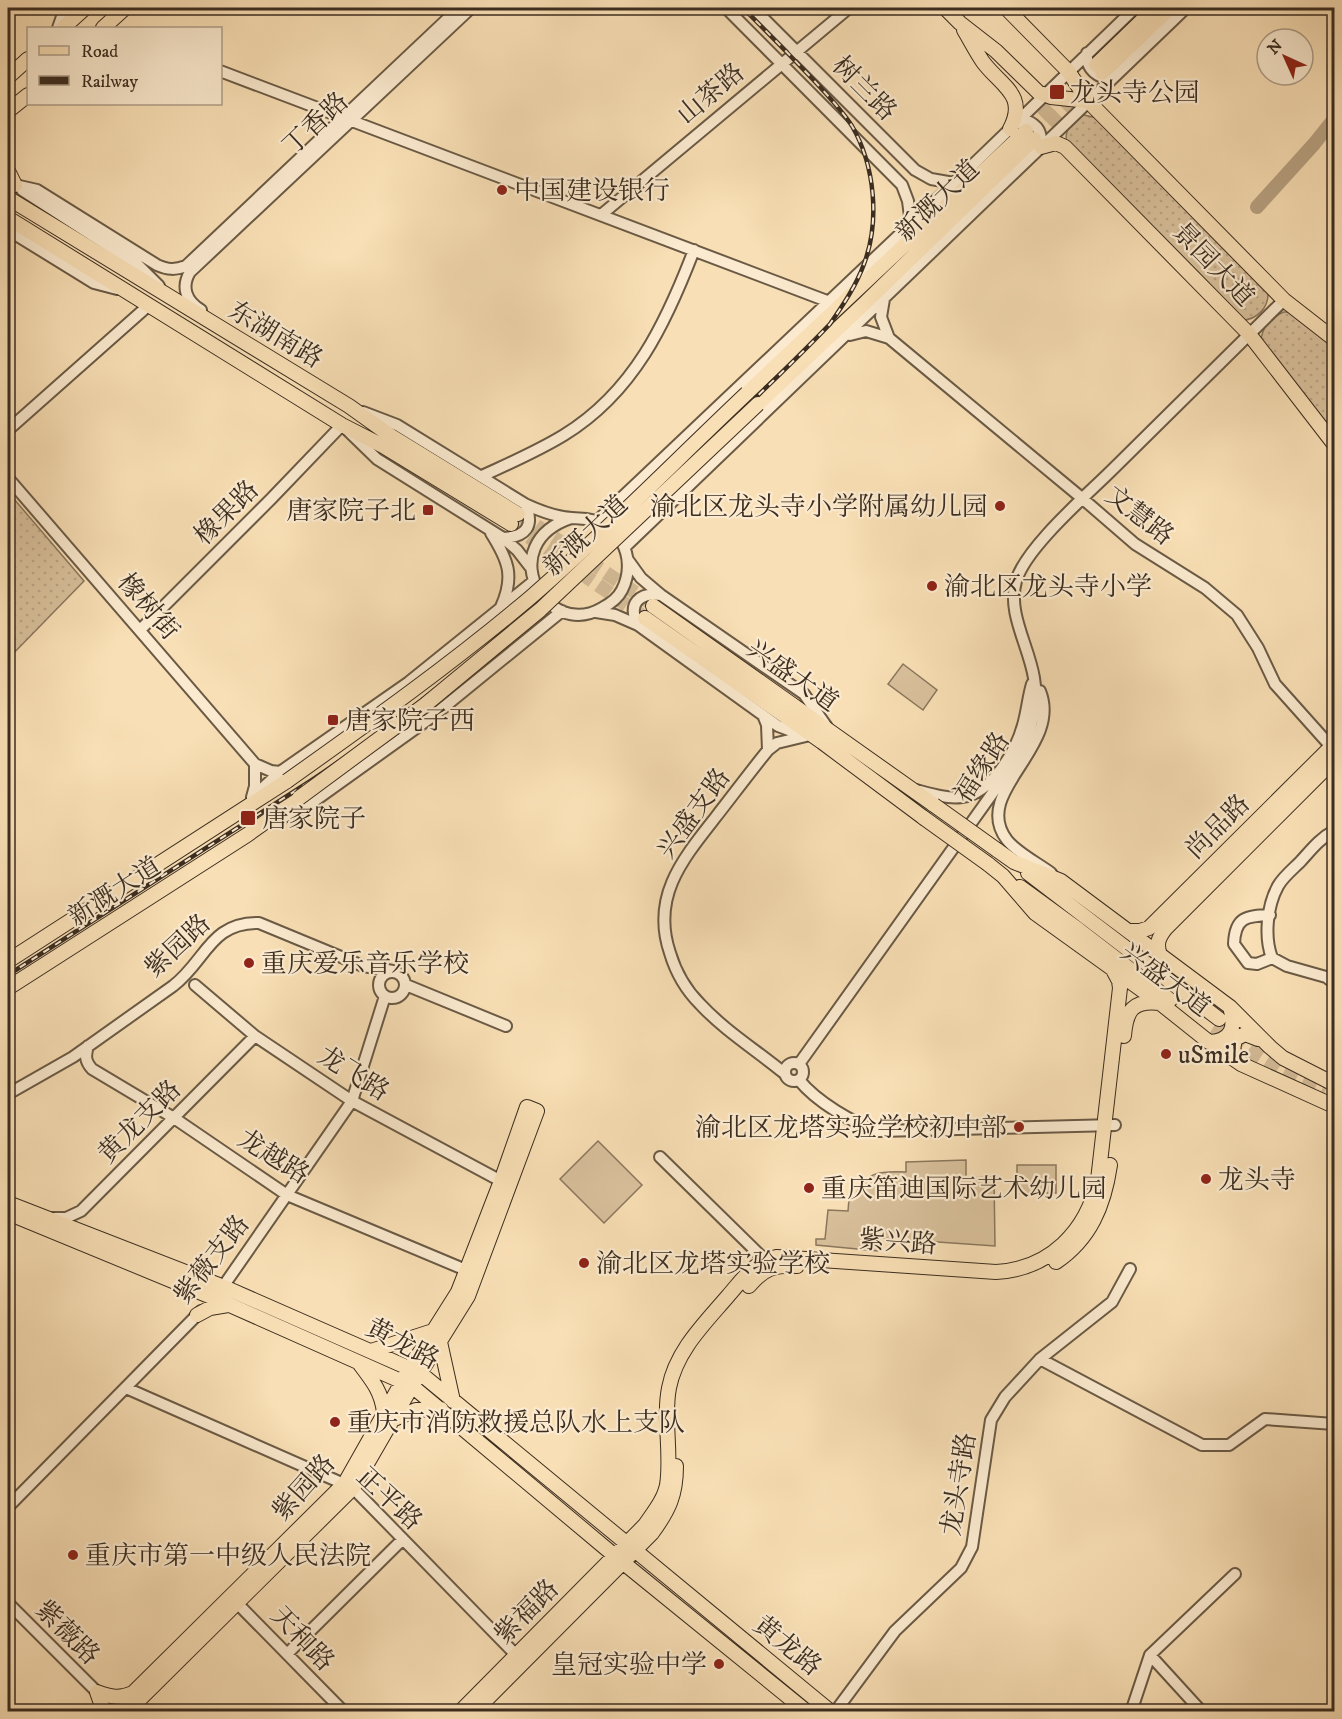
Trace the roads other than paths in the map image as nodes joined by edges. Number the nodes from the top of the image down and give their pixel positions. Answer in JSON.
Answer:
{"nodes":[{"id":1,"x":65,"y":8,"type":"edge"},
{"id":2,"x":85,"y":8,"type":"edge"},
{"id":3,"x":125,"y":8,"type":"edge"},
{"id":4,"x":131,"y":8,"type":"edge"},
{"id":5,"x":459,"y":8,"type":"edge"},
{"id":6,"x":471,"y":8,"type":"edge"},
{"id":7,"x":726,"y":8,"type":"edge"},
{"id":8,"x":753,"y":8,"type":"edge"},
{"id":9,"x":849,"y":8,"type":"edge"},
{"id":10,"x":945,"y":8,"type":"edge"},
{"id":11,"x":1006,"y":8,"type":"edge"},
{"id":12,"x":1135,"y":8,"type":"edge"},
{"id":13,"x":1155,"y":8,"type":"edge"},
{"id":14,"x":1170,"y":8,"type":"edge"},
{"id":15,"x":1186,"y":8,"type":"edge"},
{"id":16,"x":960,"y":23,"type":"junction"},
{"id":17,"x":111,"y":26,"type":"edge"},
{"id":18,"x":58,"y":27,"type":"edge"},
{"id":19,"x":64,"y":27,"type":"edge"},
{"id":20,"x":796,"y":51,"type":"junction"},
{"id":21,"x":1087,"y":53,"type":"junction"},
{"id":22,"x":27,"y":60,"type":"edge"},
{"id":23,"x":781,"y":63,"type":"junction"},
{"id":24,"x":1068,"y":71,"type":"junction"},
{"id":25,"x":222,"y":72,"type":"edge"},
{"id":26,"x":1104,"y":72,"type":"junction"},
{"id":27,"x":8,"y":77,"type":"edge"},
{"id":28,"x":1044,"y":95,"type":"junction"},
{"id":29,"x":24,"y":99,"type":"edge"},
{"id":30,"x":1088,"y":101,"type":"junction"},
{"id":31,"x":8,"y":111,"type":"edge"},
{"id":32,"x":8,"y":116,"type":"edge"},
{"id":33,"x":347,"y":119,"type":"junction"},
{"id":34,"x":1010,"y":129,"type":"junction"},
{"id":35,"x":1034,"y":139,"type":"junction"},
{"id":36,"x":8,"y":171,"type":"edge"},
{"id":37,"x":954,"y":183,"type":"junction"},
{"id":38,"x":10,"y":188,"type":"edge"},
{"id":39,"x":601,"y":215,"type":"junction"},
{"id":40,"x":8,"y":218,"type":"edge"},
{"id":41,"x":911,"y":224,"type":"junction"},
{"id":42,"x":8,"y":230,"type":"edge"},
{"id":43,"x":98,"y":234,"type":"junction"},
{"id":44,"x":114,"y":245,"type":"junction"},
{"id":45,"x":694,"y":250,"type":"junction"},
{"id":46,"x":131,"y":251,"type":"junction"},
{"id":47,"x":138,"y":265,"type":"junction"},
{"id":48,"x":188,"y":269,"type":"junction"},
{"id":49,"x":125,"y":290,"type":"junction"},
{"id":50,"x":169,"y":297,"type":"junction"},
{"id":51,"x":884,"y":299,"type":"junction"},
{"id":52,"x":1284,"y":300,"type":"junction"},
{"id":53,"x":827,"y":301,"type":"junction"},
{"id":54,"x":149,"y":305,"type":"junction"},
{"id":55,"x":1249,"y":334,"type":"junction"},
{"id":56,"x":847,"y":335,"type":"junction"},
{"id":57,"x":889,"y":338,"type":"junction"},
{"id":58,"x":1335,"y":339,"type":"edge"},
{"id":59,"x":252,"y":348,"type":"junction"},
{"id":60,"x":349,"y":406,"type":"junction"},
{"id":61,"x":342,"y":425,"type":"junction"},
{"id":62,"x":8,"y":430,"type":"edge"},
{"id":63,"x":1335,"y":444,"type":"edge"},
{"id":64,"x":482,"y":476,"type":"junction"},
{"id":65,"x":8,"y":478,"type":"edge"},
{"id":66,"x":634,"y":486,"type":"junction"},
{"id":67,"x":1083,"y":499,"type":"junction"},
{"id":68,"x":662,"y":512,"type":"junction"},
{"id":69,"x":518,"y":514,"type":"junction"},
{"id":70,"x":571,"y":518,"type":"junction"},
{"id":71,"x":597,"y":521,"type":"junction"},
{"id":72,"x":489,"y":529,"type":"junction"},
{"id":73,"x":503,"y":538,"type":"junction"},
{"id":74,"x":625,"y":547,"type":"junction"},
{"id":75,"x":628,"y":560,"type":"junction"},
{"id":76,"x":531,"y":568,"type":"junction"},
{"id":77,"x":534,"y":581,"type":"junction"},
{"id":78,"x":500,"y":610,"type":"junction"},
{"id":79,"x":562,"y":611,"type":"junction"},
{"id":80,"x":649,"y":611,"type":"junction"},
{"id":81,"x":596,"y":612,"type":"junction"},
{"id":82,"x":140,"y":630,"type":"junction"},
{"id":83,"x":526,"y":642,"type":"junction"},
{"id":84,"x":1034,"y":678,"type":"junction"},
{"id":85,"x":762,"y":714,"type":"junction"},
{"id":86,"x":806,"y":736,"type":"junction"},
{"id":87,"x":827,"y":737,"type":"junction"},
{"id":88,"x":768,"y":750,"type":"junction"},
{"id":89,"x":1334,"y":750,"type":"edge"},
{"id":90,"x":255,"y":764,"type":"junction"},
{"id":91,"x":283,"y":776,"type":"junction"},
{"id":92,"x":912,"y":789,"type":"junction"},
{"id":93,"x":251,"y":800,"type":"junction"},
{"id":94,"x":237,"y":813,"type":"junction"},
{"id":95,"x":1335,"y":831,"type":"edge"},
{"id":96,"x":247,"y":835,"type":"junction"},
{"id":97,"x":1014,"y":862,"type":"junction"},
{"id":98,"x":1003,"y":876,"type":"junction"},
{"id":99,"x":1061,"y":880,"type":"junction"},
{"id":100,"x":1270,"y":915,"type":"junction"},
{"id":101,"x":1128,"y":931,"type":"junction"},
{"id":102,"x":1160,"y":955,"type":"junction"},
{"id":103,"x":1272,"y":958,"type":"junction"},
{"id":104,"x":8,"y":961,"type":"edge"},
{"id":105,"x":194,"y":965,"type":"junction"},
{"id":106,"x":363,"y":966,"type":"junction"},
{"id":107,"x":1112,"y":968,"type":"junction"},
{"id":108,"x":393,"y":971,"type":"junction"},
{"id":109,"x":1335,"y":983,"type":"edge"},
{"id":110,"x":195,"y":985,"type":"junction"},
{"id":111,"x":379,"y":985,"type":"junction"},
{"id":112,"x":406,"y":985,"type":"junction"},
{"id":113,"x":172,"y":986,"type":"junction"},
{"id":114,"x":8,"y":988,"type":"edge"},
{"id":115,"x":385,"y":996,"type":"junction"},
{"id":116,"x":1160,"y":1003,"type":"junction"},
{"id":117,"x":1230,"y":1007,"type":"junction"},
{"id":118,"x":1220,"y":1019,"type":"tunnel mouth"},
{"id":119,"x":506,"y":1026,"type":"dead end"},
{"id":120,"x":255,"y":1036,"type":"junction"},
{"id":121,"x":1210,"y":1036,"type":"junction"},
{"id":122,"x":88,"y":1046,"type":"junction"},
{"id":123,"x":1270,"y":1047,"type":"junction"},
{"id":124,"x":799,"y":1064,"type":"junction"},
{"id":125,"x":1241,"y":1064,"type":"junction"},
{"id":126,"x":784,"y":1072,"type":"junction"},
{"id":127,"x":799,"y":1080,"type":"junction"},
{"id":128,"x":1335,"y":1084,"type":"edge"},
{"id":129,"x":8,"y":1094,"type":"edge"},
{"id":130,"x":352,"y":1101,"type":"junction"},
{"id":131,"x":1335,"y":1106,"type":"edge"},
{"id":132,"x":174,"y":1118,"type":"junction"},
{"id":133,"x":1110,"y":1125,"type":"junction"},
{"id":134,"x":660,"y":1157,"type":"dead end"},
{"id":135,"x":501,"y":1181,"type":"junction"},
{"id":136,"x":287,"y":1195,"type":"junction"},
{"id":137,"x":8,"y":1203,"type":"edge"},
{"id":138,"x":8,"y":1214,"type":"edge"},
{"id":139,"x":45,"y":1218,"type":"junction"},
{"id":140,"x":768,"y":1263,"type":"junction"},
{"id":141,"x":1130,"y":1269,"type":"dead end"},
{"id":142,"x":466,"y":1270,"type":"junction"},
{"id":143,"x":224,"y":1287,"type":"junction"},
{"id":144,"x":214,"y":1298,"type":"junction"},
{"id":145,"x":230,"y":1305,"type":"junction"},
{"id":146,"x":197,"y":1316,"type":"junction"},
{"id":147,"x":436,"y":1336,"type":"junction"},
{"id":148,"x":371,"y":1351,"type":"junction"},
{"id":149,"x":1040,"y":1359,"type":"junction"},
{"id":150,"x":358,"y":1362,"type":"junction"},
{"id":151,"x":415,"y":1370,"type":"junction"},
{"id":152,"x":407,"y":1384,"type":"junction"},
{"id":153,"x":126,"y":1388,"type":"junction"},
{"id":154,"x":453,"y":1401,"type":"junction"},
{"id":155,"x":441,"y":1409,"type":"junction"},
{"id":156,"x":389,"y":1416,"type":"junction"},
{"id":157,"x":1335,"y":1424,"type":"edge"},
{"id":158,"x":349,"y":1486,"type":"junction"},
{"id":159,"x":8,"y":1507,"type":"edge"},
{"id":160,"x":403,"y":1539,"type":"junction"},
{"id":161,"x":601,"y":1545,"type":"junction"},
{"id":162,"x":630,"y":1548,"type":"junction"},
{"id":163,"x":619,"y":1559,"type":"junction"},
{"id":164,"x":602,"y":1569,"type":"junction"},
{"id":165,"x":1235,"y":1574,"type":"dead end"},
{"id":166,"x":234,"y":1600,"type":"junction"},
{"id":167,"x":8,"y":1603,"type":"edge"},
{"id":168,"x":287,"y":1654,"type":"junction"},
{"id":169,"x":1150,"y":1655,"type":"junction"},
{"id":170,"x":520,"y":1659,"type":"junction"},
{"id":171,"x":97,"y":1692,"type":"junction"},
{"id":172,"x":104,"y":1712,"type":"edge"},
{"id":173,"x":122,"y":1712,"type":"edge"},
{"id":174,"x":344,"y":1712,"type":"edge"},
{"id":175,"x":460,"y":1712,"type":"edge"},
{"id":176,"x":474,"y":1712,"type":"edge"},
{"id":177,"x":807,"y":1712,"type":"edge"},
{"id":178,"x":833,"y":1712,"type":"edge"},
{"id":179,"x":1131,"y":1712,"type":"edge"},
{"id":180,"x":1202,"y":1712,"type":"edge"}],
"edges":[{"from":1,"to":18,"type":"street"},
{"from":2,"to":19,"type":"main road"},
{"from":3,"to":17,"type":"main road"},
{"from":4,"to":17,"type":"main road"},
{"from":5,"to":33,"type":"street","name":"丁香路"},
{"from":6,"to":33,"type":"street","name":"丁香路"},
{"from":7,"to":23,"type":"street"},
{"from":8,"to":20,"type":"street","name":"树兰路"},
{"from":9,"to":20,"type":"street","name":"山茶路"},
{"from":10,"to":16,"type":"main road"},
{"from":11,"to":24,"type":"main road","name":"景园大道"},
{"from":12,"to":21,"type":"street","name":"新溉大道"},
{"from":13,"to":26,"type":"main road","name":"新溉大道"},
{"from":14,"to":26,"type":"main road","name":"新溉大道"},
{"from":15,"to":26,"type":"street","name":"新溉大道"},
{"from":16,"to":28,"type":"main road"},
{"from":16,"to":34,"type":"main road"},
{"from":20,"to":23,"type":"street","name":"山茶路"},
{"from":20,"to":37,"type":"street","name":"树兰路"},
{"from":21,"to":24,"type":"street","name":"新溉大道"},
{"from":21,"to":26,"type":"street"},
{"from":22,"to":27,"type":"main road"},
{"from":23,"to":39,"type":"street","name":"山茶路"},
{"from":23,"to":41,"type":"street"},
{"from":24,"to":28,"type":"street","name":"新溉大道"},
{"from":24,"to":30,"type":"main road","name":"景园大道"},
{"from":25,"to":33,"type":"street"},
{"from":26,"to":30,"type":"street","name":"新溉大道"},
{"from":28,"to":30,"type":"main road"},
{"from":28,"to":34,"type":"street","name":"新溉大道"},
{"from":29,"to":31,"type":"main road"},
{"from":29,"to":32,"type":"main road"},
{"from":30,"to":35,"type":"street","name":"新溉大道"},
{"from":30,"to":52,"type":"main road","name":"景园大道"},
{"from":33,"to":39,"type":"street"},
{"from":33,"to":48,"type":"street","name":"丁香路"},
{"from":34,"to":35,"type":"street"},
{"from":34,"to":37,"type":"street","name":"新溉大道"},
{"from":35,"to":51,"type":"street","name":"新溉大道"},
{"from":35,"to":55,"type":"main road","name":"景园大道"},
{"from":35,"to":91,"type":"main road","name":"新溉大道","bridge":true},
{"from":35,"to":96,"type":"main road","name":"新溉大道","bridge":true},
{"from":36,"to":38,"type":"main road"},
{"from":37,"to":41,"type":"street","name":"新溉大道"},
{"from":38,"to":43,"type":"street"},
{"from":38,"to":50,"type":"main road","name":"东湖南路"},
{"from":39,"to":45,"type":"street"},
{"from":40,"to":49,"type":"main road","name":"东湖南路"},
{"from":41,"to":53,"type":"street","name":"新溉大道"},
{"from":42,"to":49,"type":"street"},
{"from":43,"to":44,"type":"street"},
{"from":43,"to":46,"type":"street"},
{"from":43,"to":47,"type":"street"},
{"from":44,"to":46,"type":"street"},
{"from":44,"to":47,"type":"street"},
{"from":45,"to":53,"type":"street"},
{"from":45,"to":64,"type":"street"},
{"from":46,"to":48,"type":"street"},
{"from":47,"to":50,"type":"street"},
{"from":48,"to":59,"type":"street"},
{"from":49,"to":54,"type":"main road","name":"东湖南路"},
{"from":50,"to":59,"type":"main road","name":"东湖南路"},
{"from":51,"to":56,"type":"street","name":"新溉大道"},
{"from":51,"to":57,"type":"street"},
{"from":52,"to":55,"type":"street","name":"福缘路"},
{"from":52,"to":58,"type":"main road","name":"景园大道"},
{"from":53,"to":66,"type":"street","name":"新溉大道"},
{"from":54,"to":61,"type":"main road","name":"东湖南路"},
{"from":54,"to":62,"type":"street"},
{"from":55,"to":63,"type":"main road","name":"景园大道"},
{"from":55,"to":67,"type":"street","name":"福缘路"},
{"from":56,"to":57,"type":"street"},
{"from":56,"to":68,"type":"street","name":"新溉大道"},
{"from":57,"to":67,"type":"street","name":"文慧路"},
{"from":59,"to":60,"type":"main road","name":"东湖南路"},
{"from":60,"to":64,"type":"street"},
{"from":60,"to":69,"type":"main road","name":"东湖南路"},
{"from":61,"to":69,"type":"main road","name":"东湖南路"},
{"from":61,"to":72,"type":"street"},
{"from":61,"to":82,"type":"street","name":"橡果路"},
{"from":64,"to":69,"type":"street"},
{"from":65,"to":82,"type":"street","name":"橡树街"},
{"from":66,"to":68,"type":"street"},
{"from":66,"to":71,"type":"street","name":"新溉大道"},
{"from":67,"to":84,"type":"street","name":"福缘路"},
{"from":67,"to":89,"type":"street","name":"文慧路"},
{"from":68,"to":74,"type":"street","name":"新溉大道"},
{"from":69,"to":70,"type":"street"},
{"from":69,"to":73,"type":"street"},
{"from":70,"to":71,"type":"street"},
{"from":70,"to":76,"type":"street"},
{"from":71,"to":74,"type":"street"},
{"from":72,"to":73,"type":"street"},
{"from":72,"to":78,"type":"street"},
{"from":73,"to":76,"type":"street"},
{"from":74,"to":75,"type":"street"},
{"from":75,"to":80,"type":"street"},
{"from":75,"to":81,"type":"street"},
{"from":76,"to":77,"type":"street"},
{"from":77,"to":78,"type":"street","name":"新溉大道"},
{"from":77,"to":79,"type":"street"},
{"from":78,"to":83,"type":"street"},
{"from":78,"to":91,"type":"street","name":"新溉大道"},
{"from":79,"to":81,"type":"street"},
{"from":79,"to":83,"type":"street","name":"新溉大道"},
{"from":80,"to":81,"type":"street"},
{"from":80,"to":85,"type":"street"},
{"from":80,"to":87,"type":"main road","name":"兴盛大道"},
{"from":80,"to":87,"type":"street"},
{"from":82,"to":90,"type":"street","name":"橡树街"},
{"from":83,"to":96,"type":"street","name":"新溉大道"},
{"from":84,"to":92,"type":"street"},
{"from":84,"to":99,"type":"street"},
{"from":84,"to":124,"type":"street","name":"福缘路"},
{"from":85,"to":86,"type":"street"},
{"from":85,"to":88,"type":"street"},
{"from":86,"to":87,"type":"street"},
{"from":86,"to":88,"type":"street"},
{"from":87,"to":92,"type":"main road","name":"兴盛大道"},
{"from":87,"to":98,"type":"main road","name":"兴盛大道","bridge":true},
{"from":88,"to":126,"type":"street","name":"兴盛支路"},
{"from":89,"to":101,"type":"main road","name":"尚品路"},
{"from":89,"to":102,"type":"main road","name":"尚品路"},
{"from":90,"to":91,"type":"street"},
{"from":90,"to":93,"type":"street"},
{"from":91,"to":93,"type":"street","name":"新溉大道"},
{"from":91,"to":94,"type":"main road","name":"新溉大道"},
{"from":92,"to":97,"type":"main road","name":"兴盛大道","bridge":true},
{"from":93,"to":94,"type":"street","name":"新溉大道"},
{"from":94,"to":104,"type":"main road","name":"新溉大道"},
{"from":95,"to":100,"type":"street"},
{"from":96,"to":114,"type":"main road","name":"新溉大道"},
{"from":97,"to":99,"type":"main road","name":"兴盛大道"},
{"from":97,"to":118,"type":"main road"},
{"from":98,"to":107,"type":"main road","name":"兴盛大道"},
{"from":98,"to":121,"type":"main road"},
{"from":99,"to":101,"type":"main road","name":"兴盛大道"},
{"from":100,"to":103,"type":"street"},
{"from":100,"to":103,"type":"street"},
{"from":101,"to":102,"type":"main road","name":"兴盛大道"},
{"from":102,"to":117,"type":"main road","name":"兴盛大道"},
{"from":103,"to":109,"type":"street"},
{"from":105,"to":106,"type":"street","name":"紫园路"},
{"from":105,"to":110,"type":"street"},
{"from":105,"to":113,"type":"street","name":"紫园路"},
{"from":106,"to":108,"type":"street"},
{"from":106,"to":111,"type":"street"},
{"from":107,"to":116,"type":"main road","name":"兴盛大道"},
{"from":107,"to":133,"type":"main road","name":"紫兴路"},
{"from":108,"to":111,"type":"street"},
{"from":108,"to":112,"type":"street"},
{"from":110,"to":113,"type":"street"},
{"from":110,"to":120,"type":"street","name":"龙飞路"},
{"from":111,"to":115,"type":"street"},
{"from":112,"to":115,"type":"street"},
{"from":112,"to":119,"type":"street"},
{"from":113,"to":122,"type":"street","name":"紫园路"},
{"from":115,"to":130,"type":"street","name":"紫薇支路"},
{"from":116,"to":121,"type":"main road","name":"兴盛大道"},
{"from":116,"to":133,"type":"main road","name":"紫兴路"},
{"from":117,"to":121,"type":"main road"},
{"from":117,"to":123,"type":"main road","name":"兴盛大道"},
{"from":120,"to":130,"type":"street","name":"龙飞路"},
{"from":120,"to":132,"type":"street","name":"黄龙支路"},
{"from":121,"to":125,"type":"main road","name":"兴盛大道"},
{"from":122,"to":129,"type":"street","name":"紫园路"},
{"from":122,"to":132,"type":"street","name":"龙越路"},
{"from":123,"to":125,"type":"main road"},
{"from":123,"to":128,"type":"main road","name":"兴盛大道"},
{"from":124,"to":126,"type":"street","name":"福缘路"},
{"from":124,"to":127,"type":"street"},
{"from":125,"to":131,"type":"main road","name":"兴盛大道"},
{"from":126,"to":127,"type":"street"},
{"from":127,"to":133,"type":"street"},
{"from":130,"to":135,"type":"street","name":"龙飞路"},
{"from":130,"to":136,"type":"street","name":"紫薇支路"},
{"from":132,"to":136,"type":"street","name":"龙越路"},
{"from":132,"to":139,"type":"street","name":"黄龙支路"},
{"from":133,"to":140,"type":"main road","name":"紫兴路"},
{"from":134,"to":140,"type":"street"},
{"from":135,"to":142,"type":"main road","name":"紫园路"},
{"from":135,"to":147,"type":"main road","name":"紫园路"},
{"from":136,"to":142,"type":"street","name":"龙越路"},
{"from":136,"to":143,"type":"street","name":"紫薇支路"},
{"from":137,"to":139,"type":"main road","name":"黄龙路"},
{"from":138,"to":144,"type":"main road","name":"黄龙路"},
{"from":139,"to":143,"type":"main road","name":"黄龙路"},
{"from":140,"to":162,"type":"main road"},
{"from":141,"to":149,"type":"street","name":"龙头寺路"},
{"from":142,"to":147,"type":"main road","name":"紫园路"},
{"from":143,"to":144,"type":"street","name":"紫薇支路"},
{"from":143,"to":148,"type":"main road","name":"黄龙路"},
{"from":144,"to":145,"type":"main road","name":"黄龙路"},
{"from":144,"to":146,"type":"street","name":"紫薇支路"},
{"from":145,"to":146,"type":"main road"},
{"from":145,"to":150,"type":"main road","name":"黄龙路"},
{"from":146,"to":153,"type":"street","name":"紫薇支路"},
{"from":147,"to":148,"type":"main road"},
{"from":147,"to":151,"type":"main road","name":"紫园路"},
{"from":147,"to":154,"type":"main road"},
{"from":148,"to":151,"type":"main road","name":"黄龙路"},
{"from":149,"to":157,"type":"street"},
{"from":149,"to":178,"type":"street","name":"龙头寺路"},
{"from":150,"to":152,"type":"main road","name":"黄龙路"},
{"from":150,"to":156,"type":"main road"},
{"from":151,"to":152,"type":"main road","name":"紫园路"},
{"from":151,"to":154,"type":"main road","name":"黄龙路"},
{"from":152,"to":155,"type":"main road","name":"黄龙路"},
{"from":152,"to":156,"type":"main road","name":"紫园路"},
{"from":153,"to":158,"type":"street","name":"正平路"},
{"from":153,"to":159,"type":"street","name":"紫薇支路"},
{"from":154,"to":162,"type":"main road","name":"黄龙路"},
{"from":155,"to":156,"type":"main road"},
{"from":155,"to":161,"type":"main road","name":"黄龙路"},
{"from":156,"to":158,"type":"main road","name":"紫园路"},
{"from":158,"to":160,"type":"street","name":"正平路"},
{"from":158,"to":166,"type":"main road","name":"紫园路"},
{"from":160,"to":168,"type":"street"},
{"from":160,"to":170,"type":"street","name":"正平路"},
{"from":161,"to":163,"type":"main road","name":"黄龙路"},
{"from":161,"to":164,"type":"main road"},
{"from":162,"to":163,"type":"main road","name":"紫福路"},
{"from":162,"to":178,"type":"main road","name":"黄龙路"},
{"from":163,"to":164,"type":"main road","name":"紫福路"},
{"from":163,"to":170,"type":"main road","name":"紫福路"},
{"from":163,"to":177,"type":"main road","name":"黄龙路"},
{"from":164,"to":170,"type":"main road","name":"紫福路"},
{"from":165,"to":169,"type":"street"},
{"from":166,"to":168,"type":"street","name":"天和路"},
{"from":166,"to":171,"type":"main road","name":"紫园路"},
{"from":166,"to":173,"type":"main road","name":"紫园路"},
{"from":167,"to":171,"type":"street","name":"紫薇路"},
{"from":168,"to":174,"type":"street","name":"天和路"},
{"from":169,"to":179,"type":"street"},
{"from":169,"to":180,"type":"street"},
{"from":170,"to":175,"type":"main road","name":"紫福路"},
{"from":170,"to":176,"type":"main road","name":"紫福路"},
{"from":171,"to":172,"type":"main road"}]}
